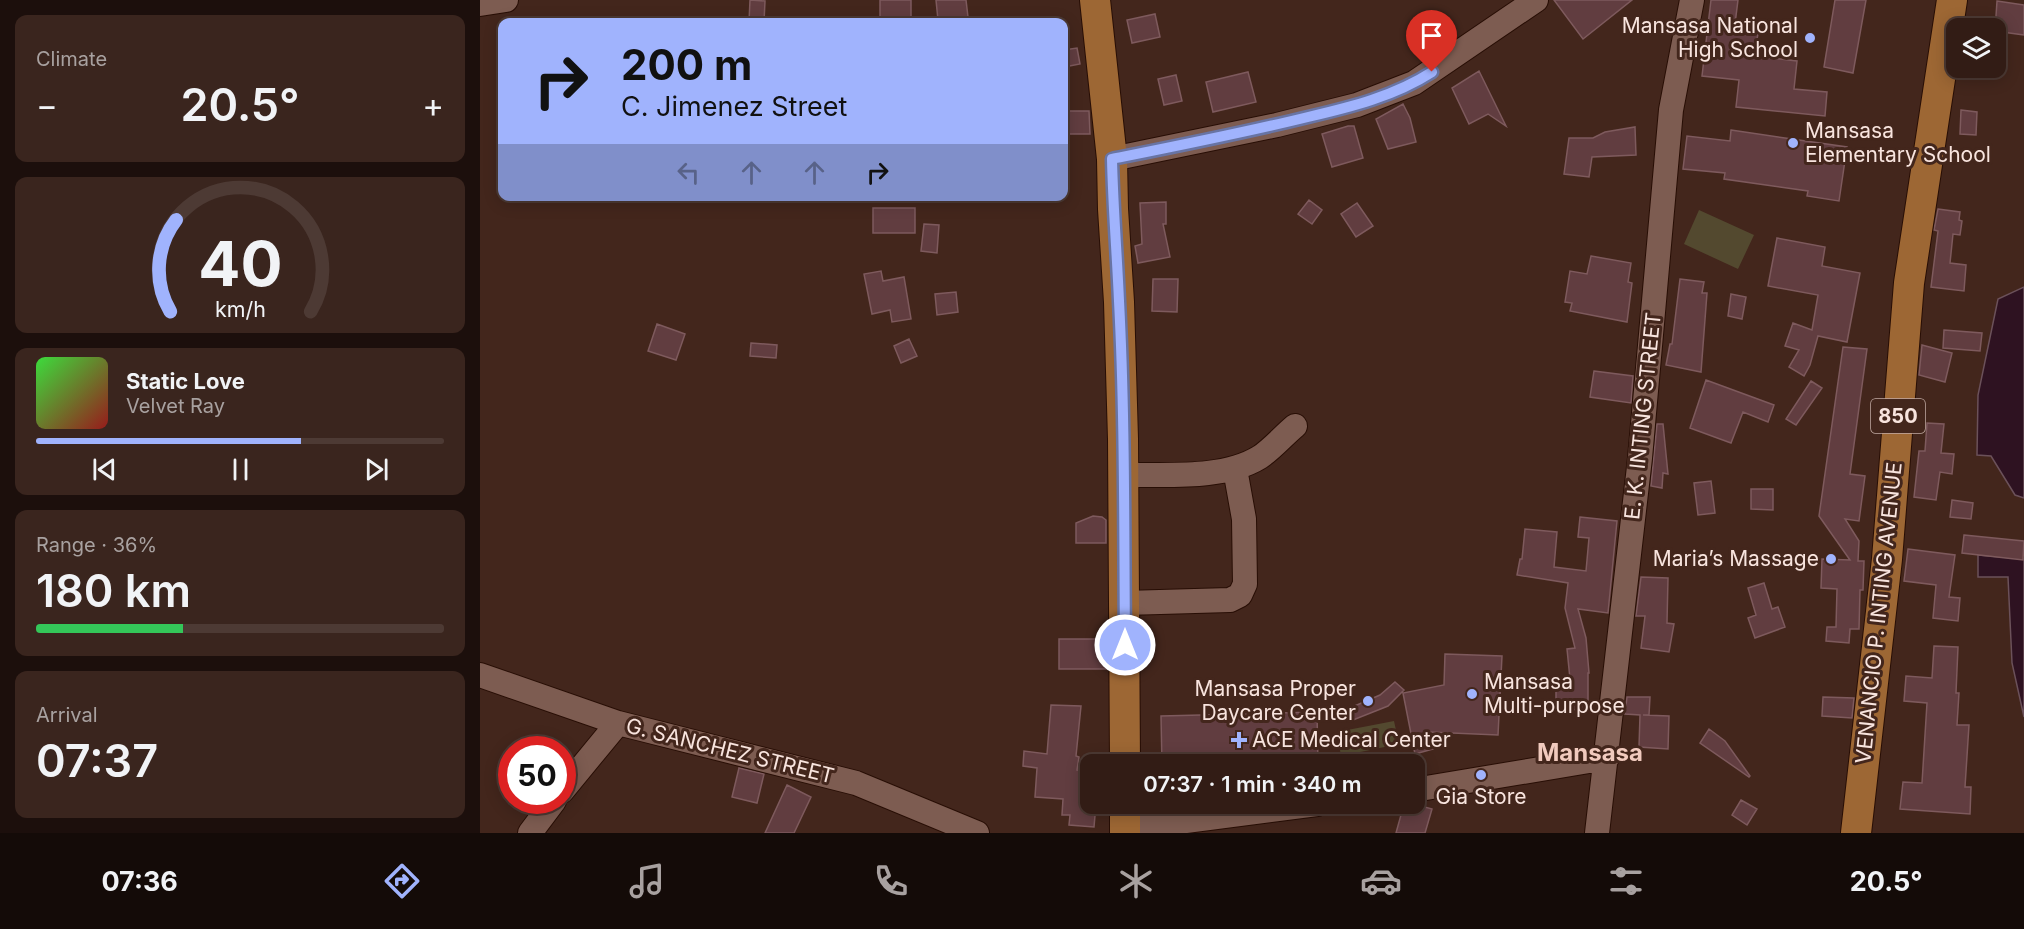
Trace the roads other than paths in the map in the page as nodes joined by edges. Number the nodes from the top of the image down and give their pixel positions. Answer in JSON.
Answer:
{"nodes":[{"id":1,"x":506,"y":0,"type":"edge"},
{"id":2,"x":1095,"y":0,"type":"edge"},
{"id":3,"x":1536,"y":0,"type":"edge"},
{"id":4,"x":1692,"y":0,"type":"edge"},
{"id":5,"x":1952,"y":0,"type":"edge"},
{"id":6,"x":480,"y":4,"type":"edge"},
{"id":7,"x":1112,"y":159,"type":"junction"},
{"id":8,"x":1294,"y":426,"type":"dead end"},
{"id":9,"x":1235,"y":468,"type":"junction"},
{"id":10,"x":1124,"y":475,"type":"junction"},
{"id":11,"x":1125,"y":603,"type":"junction"},
{"id":12,"x":480,"y":675,"type":"edge"},
{"id":13,"x":618,"y":723,"type":"junction"},
{"id":14,"x":1125,"y":754,"type":"edge"},
{"id":15,"x":1606,"y":758,"type":"junction"},
{"id":16,"x":576,"y":774,"type":"edge"},
{"id":17,"x":1425,"y":788,"type":"edge"},
{"id":18,"x":544,"y":814,"type":"edge"},
{"id":19,"x":1210,"y":814,"type":"edge"},
{"id":20,"x":1125,"y":822,"type":"edge"},
{"id":21,"x":530,"y":833,"type":"edge"},
{"id":22,"x":977,"y":833,"type":"edge"},
{"id":23,"x":1597,"y":833,"type":"edge"},
{"id":24,"x":1856,"y":833,"type":"edge"}],
"edges":[{"from":1,"to":6,"type":"street"},
{"from":2,"to":7,"type":"main road"},
{"from":3,"to":7,"type":"street"},
{"from":4,"to":15,"type":"street","name":"E. K. INTING STREET"},
{"from":5,"to":24,"type":"main road","name":"VENANCIO P. INTING AVENUE","number":"850"},
{"from":7,"to":10,"type":"main road"},
{"from":8,"to":9,"type":"street"},
{"from":9,"to":10,"type":"street"},
{"from":9,"to":11,"type":"street"},
{"from":10,"to":11,"type":"main road"},
{"from":11,"to":14,"type":"main road"},
{"from":12,"to":13,"type":"street","name":"G. SANCHEZ STREET"},
{"from":13,"to":16,"type":"street"},
{"from":13,"to":22,"type":"street","name":"G. SANCHEZ STREET"},
{"from":15,"to":17,"type":"street"},
{"from":15,"to":23,"type":"street","name":"E. K. INTING STREET"},
{"from":18,"to":21,"type":"street"},
{"from":19,"to":20,"type":"street"}]}
